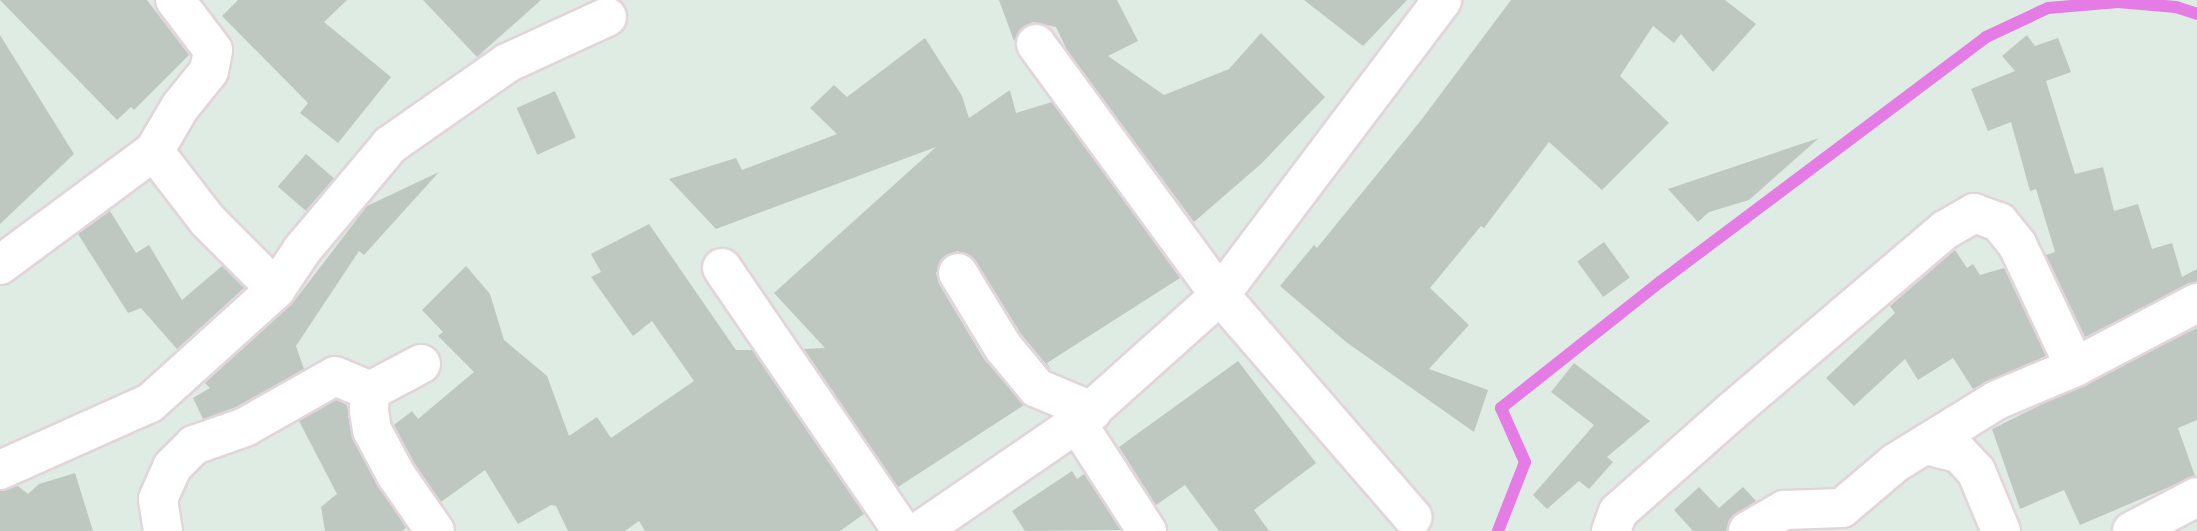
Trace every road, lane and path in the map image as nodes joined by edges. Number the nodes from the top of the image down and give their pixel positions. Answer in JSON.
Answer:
{"nodes":[{"id":1,"x":175,"y":0,"type":"edge"},
{"id":2,"x":1442,"y":0,"type":"edge"},
{"id":3,"x":607,"y":6,"type":"edge"},
{"id":4,"x":1036,"y":44,"type":"dead end"},
{"id":5,"x":154,"y":151,"type":"junction"},
{"id":6,"x":0,"y":265,"type":"edge"},
{"id":7,"x":722,"y":268,"type":"dead end"},
{"id":8,"x":958,"y":273,"type":"dead end"},
{"id":9,"x":276,"y":289,"type":"junction"},
{"id":10,"x":1220,"y":295,"type":"junction"},
{"id":11,"x":2197,"y":303,"type":"edge"},
{"id":12,"x":421,"y":364,"type":"dead end"},
{"id":13,"x":2074,"y":367,"type":"junction"},
{"id":14,"x":370,"y":391,"type":"junction"},
{"id":15,"x":1085,"y":417,"type":"junction"},
{"id":16,"x":1926,"y":445,"type":"junction"},
{"id":17,"x":0,"y":470,"type":"edge"},
{"id":18,"x":2197,"y":497,"type":"edge"},
{"id":19,"x":1412,"y":517,"type":"dead end"},
{"id":20,"x":163,"y":531,"type":"edge"},
{"id":21,"x":435,"y":531,"type":"edge"},
{"id":22,"x":902,"y":531,"type":"edge"},
{"id":23,"x":920,"y":531,"type":"edge"},
{"id":24,"x":1147,"y":531,"type":"edge"},
{"id":25,"x":1611,"y":531,"type":"edge"},
{"id":26,"x":1748,"y":531,"type":"edge"},
{"id":27,"x":2001,"y":531,"type":"edge"},
{"id":28,"x":2132,"y":531,"type":"edge"}],
"edges":[{"from":1,"to":5,"type":"street"},
{"from":2,"to":10,"type":"street"},
{"from":3,"to":9,"type":"street"},
{"from":4,"to":10,"type":"street"},
{"from":5,"to":6,"type":"street"},
{"from":5,"to":9,"type":"street"},
{"from":7,"to":22,"type":"street"},
{"from":8,"to":15,"type":"street"},
{"from":9,"to":17,"type":"street"},
{"from":10,"to":15,"type":"street"},
{"from":10,"to":19,"type":"street"},
{"from":11,"to":13,"type":"street"},
{"from":12,"to":14,"type":"street"},
{"from":13,"to":16,"type":"street"},
{"from":13,"to":25,"type":"street"},
{"from":14,"to":20,"type":"street"},
{"from":14,"to":21,"type":"street"},
{"from":15,"to":23,"type":"street"},
{"from":15,"to":24,"type":"street"},
{"from":16,"to":26,"type":"street"},
{"from":16,"to":27,"type":"street"},
{"from":18,"to":28,"type":"street"}]}
